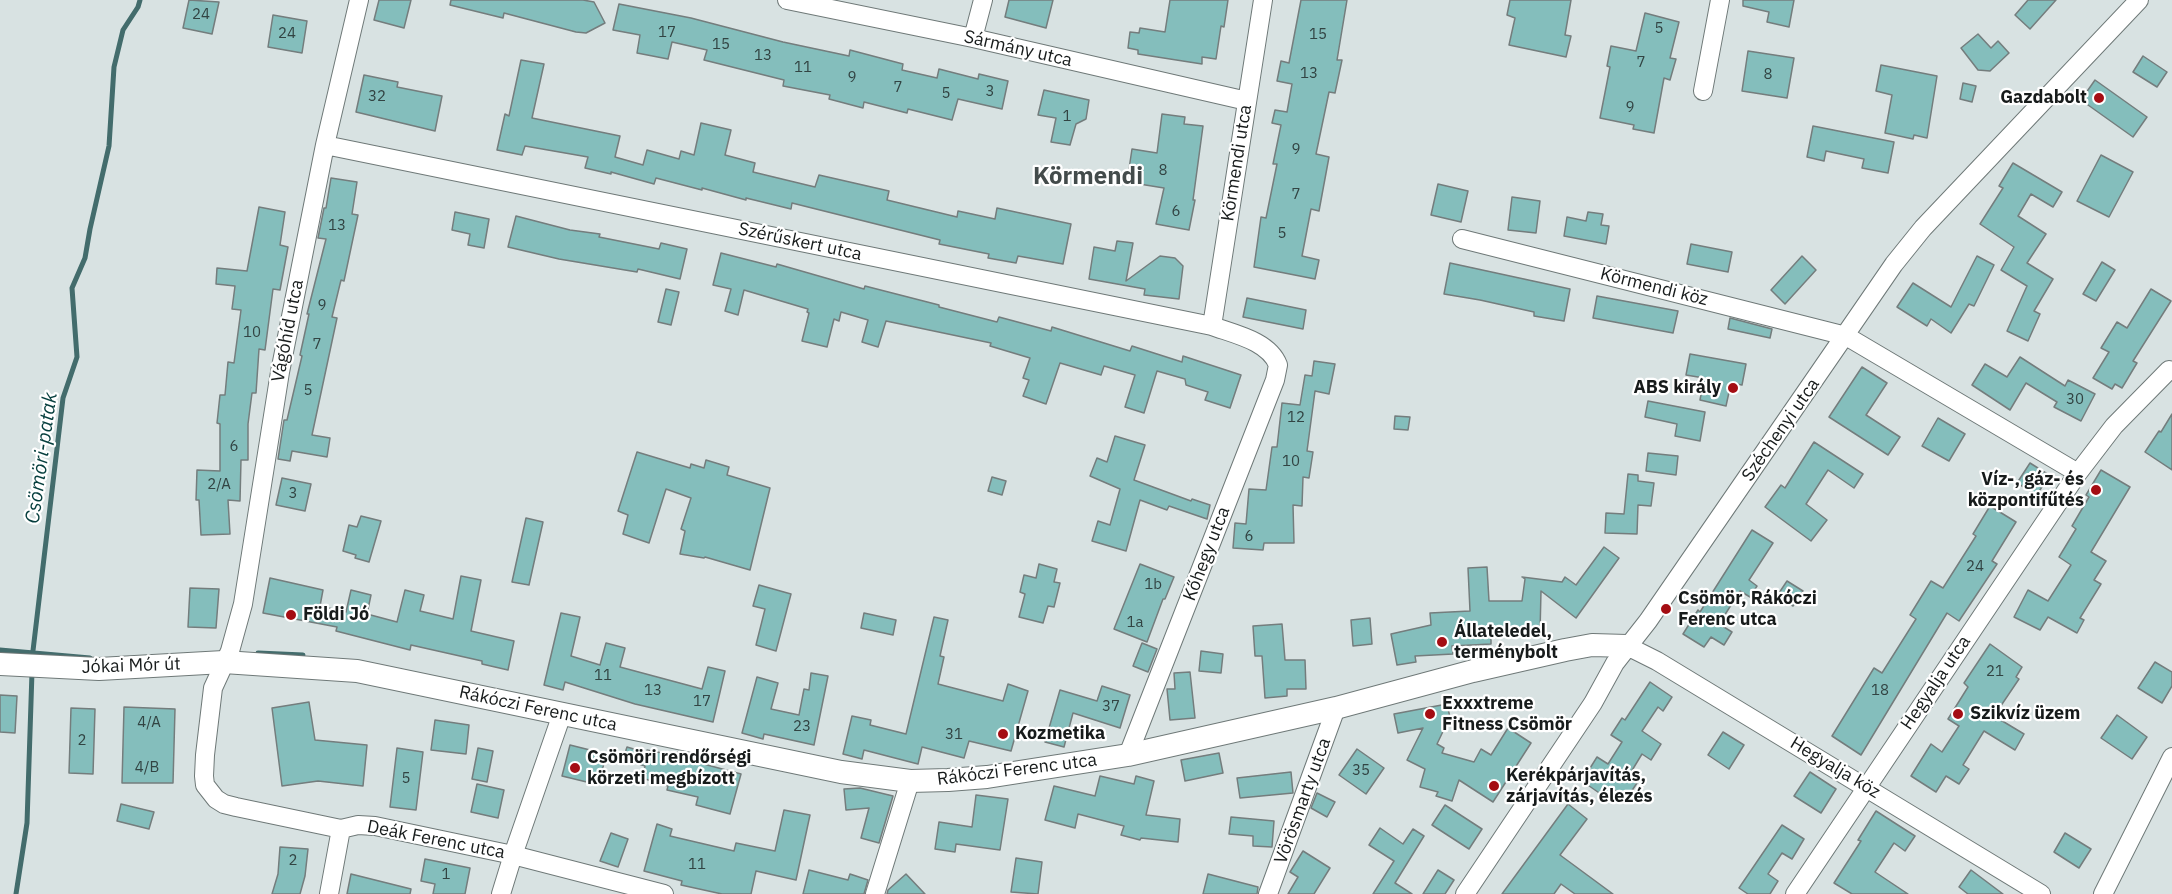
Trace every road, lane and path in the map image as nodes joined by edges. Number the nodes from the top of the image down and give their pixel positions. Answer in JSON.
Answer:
{"nodes":[{"id":1,"x":359,"y":0,"type":"edge"},
{"id":2,"x":788,"y":0,"type":"edge"},
{"id":3,"x":983,"y":0,"type":"edge"},
{"id":4,"x":1263,"y":0,"type":"edge"},
{"id":5,"x":1720,"y":0,"type":"edge"},
{"id":6,"x":2139,"y":0,"type":"edge"},
{"id":7,"x":835,"y":5,"type":"edge"},
{"id":8,"x":972,"y":38,"type":"junction"},
{"id":9,"x":1703,"y":91,"type":"dead end"},
{"id":10,"x":1247,"y":101,"type":"junction"},
{"id":11,"x":325,"y":145,"type":"junction"},
{"id":12,"x":1462,"y":240,"type":"dead end"},
{"id":13,"x":1212,"y":326,"type":"junction"},
{"id":14,"x":1846,"y":336,"type":"junction"},
{"id":15,"x":1270,"y":352,"type":"joint"},
{"id":16,"x":2169,"y":370,"type":"dead end"},
{"id":17,"x":2078,"y":473,"type":"junction"},
{"id":18,"x":1627,"y":646,"type":"junction"},
{"id":19,"x":224,"y":662,"type":"junction"},
{"id":20,"x":20,"y":665,"type":"edge"},
{"id":21,"x":1336,"y":708,"type":"junction"},
{"id":22,"x":562,"y":714,"type":"junction"},
{"id":23,"x":1128,"y":755,"type":"junction"},
{"id":24,"x":2172,"y":757,"type":"edge"},
{"id":25,"x":910,"y":781,"type":"junction"},
{"id":26,"x":1866,"y":787,"type":"junction"},
{"id":27,"x":210,"y":793,"type":"joint"},
{"id":28,"x":341,"y":829,"type":"junction"},
{"id":29,"x":513,"y":855,"type":"junction"},
{"id":30,"x":329,"y":894,"type":"edge"},
{"id":31,"x":501,"y":894,"type":"edge"},
{"id":32,"x":664,"y":894,"type":"edge"},
{"id":33,"x":874,"y":894,"type":"edge"},
{"id":34,"x":1268,"y":894,"type":"edge"},
{"id":35,"x":1465,"y":894,"type":"edge"},
{"id":36,"x":1795,"y":894,"type":"edge"},
{"id":37,"x":2041,"y":894,"type":"edge"},
{"id":38,"x":2103,"y":894,"type":"edge"}],
"edges":[{"from":1,"to":11,"type":"street","name":"Vágóhíd utca"},
{"from":2,"to":7,"type":"street","name":"Sármány utca"},
{"from":3,"to":8,"type":"street"},
{"from":4,"to":10,"type":"street","name":"Körmendi utca"},
{"from":5,"to":9,"type":"street"},
{"from":6,"to":14,"type":"street","name":"Széchenyi utca"},
{"from":7,"to":8,"type":"street","name":"Sármány utca"},
{"from":8,"to":10,"type":"street","name":"Sármány utca"},
{"from":10,"to":13,"type":"street","name":"Körmendi utca"},
{"from":11,"to":13,"type":"street","name":"Szérűskert utca"},
{"from":11,"to":19,"type":"street","name":"Vágóhíd utca"},
{"from":12,"to":14,"type":"street","name":"Körmendi köz"},
{"from":13,"to":15,"type":"street","name":"Szérűskert utca"},
{"from":14,"to":17,"type":"street"},
{"from":14,"to":18,"type":"street","name":"Széchenyi utca"},
{"from":15,"to":23,"type":"street","name":"Kőhegy utca"},
{"from":16,"to":17,"type":"street","name":"Hegyalja utca"},
{"from":17,"to":26,"type":"street","name":"Hegyalja utca"},
{"from":18,"to":21,"type":"street","name":"Rákóczi Ferenc utca"},
{"from":18,"to":26,"type":"street","name":"Hegyalja köz"},
{"from":18,"to":35,"type":"street","name":"Széchenyi utca"},
{"from":19,"to":20,"type":"street","name":"Jókai Mór út"},
{"from":19,"to":22,"type":"street","name":"Rákóczi Ferenc utca"},
{"from":19,"to":27,"type":"street","name":"Vágóhíd utca"},
{"from":21,"to":23,"type":"street","name":"Rákóczi Ferenc utca"},
{"from":21,"to":34,"type":"street","name":"Vörösmarty utca"},
{"from":22,"to":25,"type":"street","name":"Rákóczi Ferenc utca"},
{"from":22,"to":29,"type":"street"},
{"from":23,"to":25,"type":"street","name":"Rákóczi Ferenc utca"},
{"from":24,"to":38,"type":"street"},
{"from":25,"to":33,"type":"street"},
{"from":26,"to":36,"type":"street","name":"Hegyalja utca"},
{"from":26,"to":37,"type":"street","name":"Hegyalja köz"},
{"from":27,"to":28,"type":"street","name":"Deák Ferenc utca"},
{"from":28,"to":29,"type":"street","name":"Deák Ferenc utca"},
{"from":28,"to":30,"type":"street"},
{"from":29,"to":31,"type":"street"},
{"from":29,"to":32,"type":"street","name":"Deák Ferenc utca"}]}
